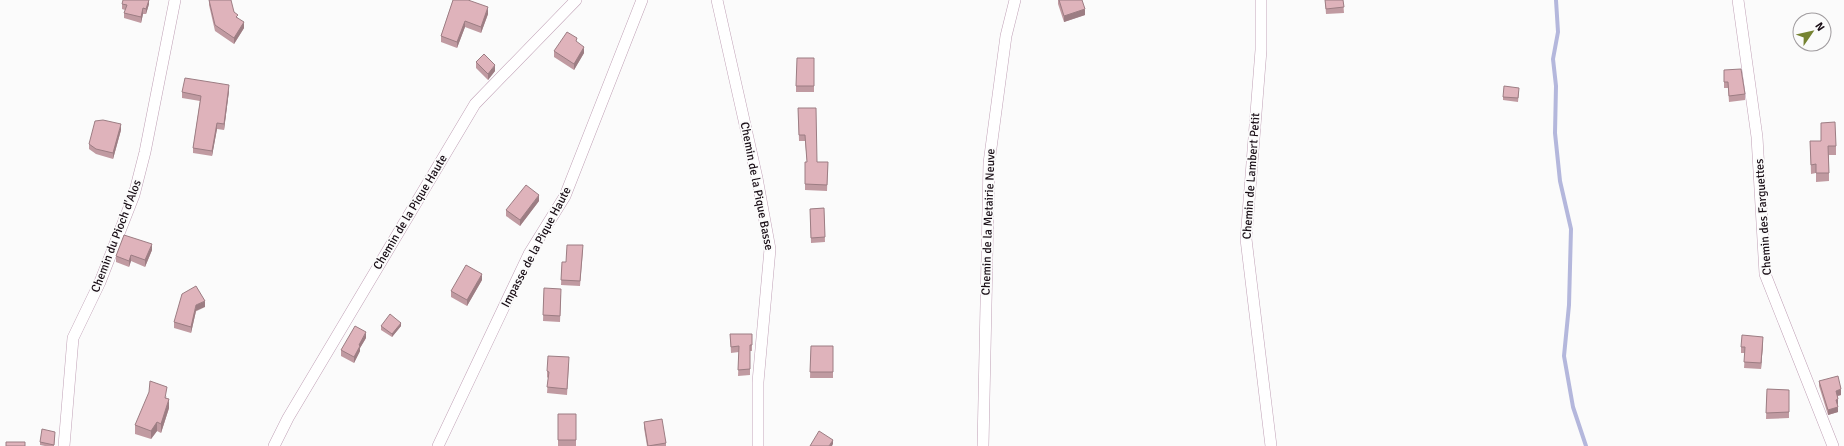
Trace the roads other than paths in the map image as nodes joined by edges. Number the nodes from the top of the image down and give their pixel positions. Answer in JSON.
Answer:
{"nodes":[{"id":1,"x":175,"y":0,"type":"edge"},
{"id":2,"x":576,"y":0,"type":"edge"},
{"id":3,"x":642,"y":0,"type":"edge"},
{"id":4,"x":717,"y":0,"type":"edge"},
{"id":5,"x":1014,"y":0,"type":"edge"},
{"id":6,"x":1261,"y":0,"type":"edge"},
{"id":7,"x":1738,"y":0,"type":"edge"},
{"id":8,"x":64,"y":446,"type":"edge"},
{"id":9,"x":274,"y":446,"type":"edge"},
{"id":10,"x":438,"y":446,"type":"edge"},
{"id":11,"x":758,"y":446,"type":"edge"},
{"id":12,"x":983,"y":446,"type":"edge"},
{"id":13,"x":1271,"y":446,"type":"edge"},
{"id":14,"x":1833,"y":446,"type":"edge"}],
"edges":[{"from":1,"to":8,"type":"street","name":"Chemin du Pioch d'Alos"},
{"from":2,"to":9,"type":"street","name":"Chemin de la Pique Haute"},
{"from":3,"to":10,"type":"street","name":"Impasse de la Pique Haute"},
{"from":4,"to":11,"type":"street","name":"Chemin de la Pique Basse"},
{"from":5,"to":12,"type":"street","name":"Chemin de la Metairie Neuve"},
{"from":6,"to":13,"type":"street","name":"Chemin de Lambert Petit"},
{"from":7,"to":14,"type":"street","name":"Chemin des Farguettes"}]}
